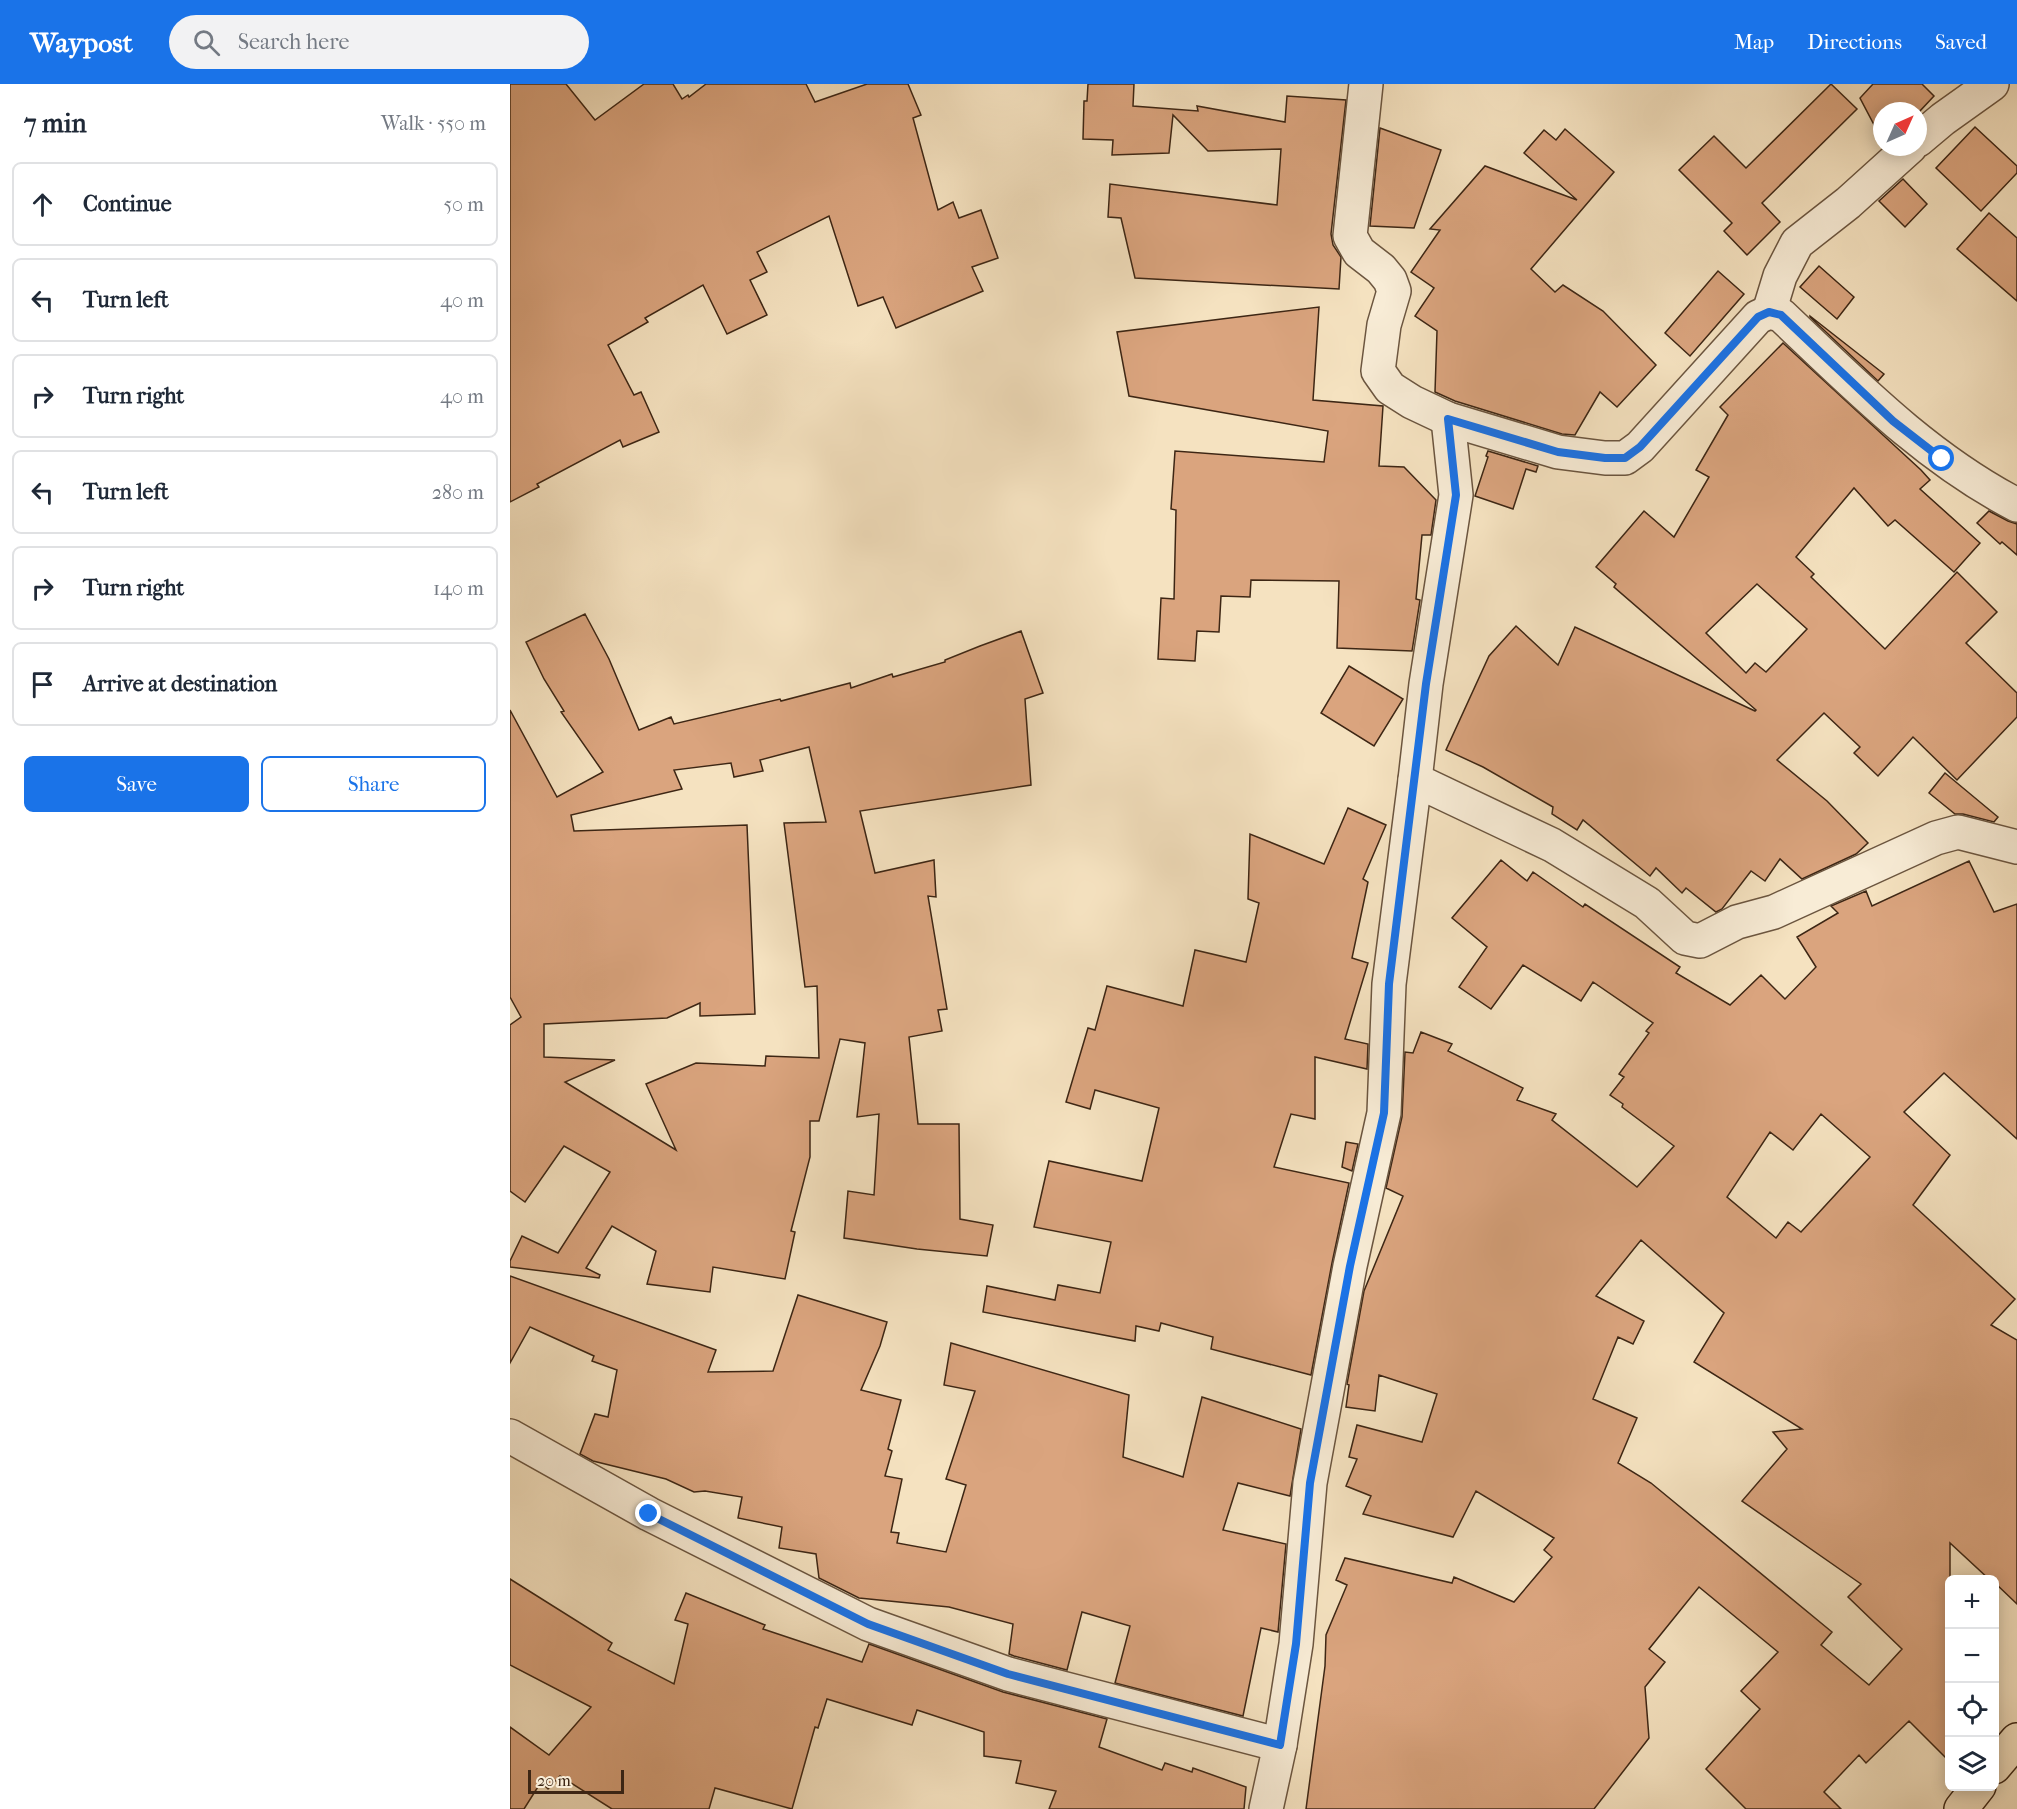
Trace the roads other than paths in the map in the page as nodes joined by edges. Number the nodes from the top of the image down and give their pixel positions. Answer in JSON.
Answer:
{"nodes":[{"id":1,"x":1366,"y":84,"type":"edge"},
{"id":2,"x":1992,"y":84,"type":"edge"},
{"id":3,"x":1927,"y":132,"type":"edge"},
{"id":4,"x":1900,"y":156,"type":"edge"},
{"id":5,"x":1769,"y":312,"type":"junction"},
{"id":6,"x":1448,"y":419,"type":"junction"},
{"id":7,"x":2017,"y":505,"type":"edge"},
{"id":8,"x":1415,"y":780,"type":"junction"},
{"id":9,"x":2017,"y":847,"type":"edge"},
{"id":10,"x":510,"y":1436,"type":"edge"},
{"id":11,"x":2017,"y":1740,"type":"edge"},
{"id":12,"x":1280,"y":1745,"type":"junction"},
{"id":13,"x":1999,"y":1762,"type":"edge"},
{"id":14,"x":1266,"y":1809,"type":"edge"}],
"edges":[{"from":1,"to":6,"type":"street"},
{"from":2,"to":3,"type":"street"},
{"from":4,"to":5,"type":"street"},
{"from":5,"to":6,"type":"street"},
{"from":5,"to":7,"type":"street"},
{"from":6,"to":8,"type":"street"},
{"from":8,"to":9,"type":"street"},
{"from":8,"to":12,"type":"street"},
{"from":10,"to":12,"type":"street"},
{"from":11,"to":13,"type":"main road"},
{"from":12,"to":14,"type":"street"}]}
